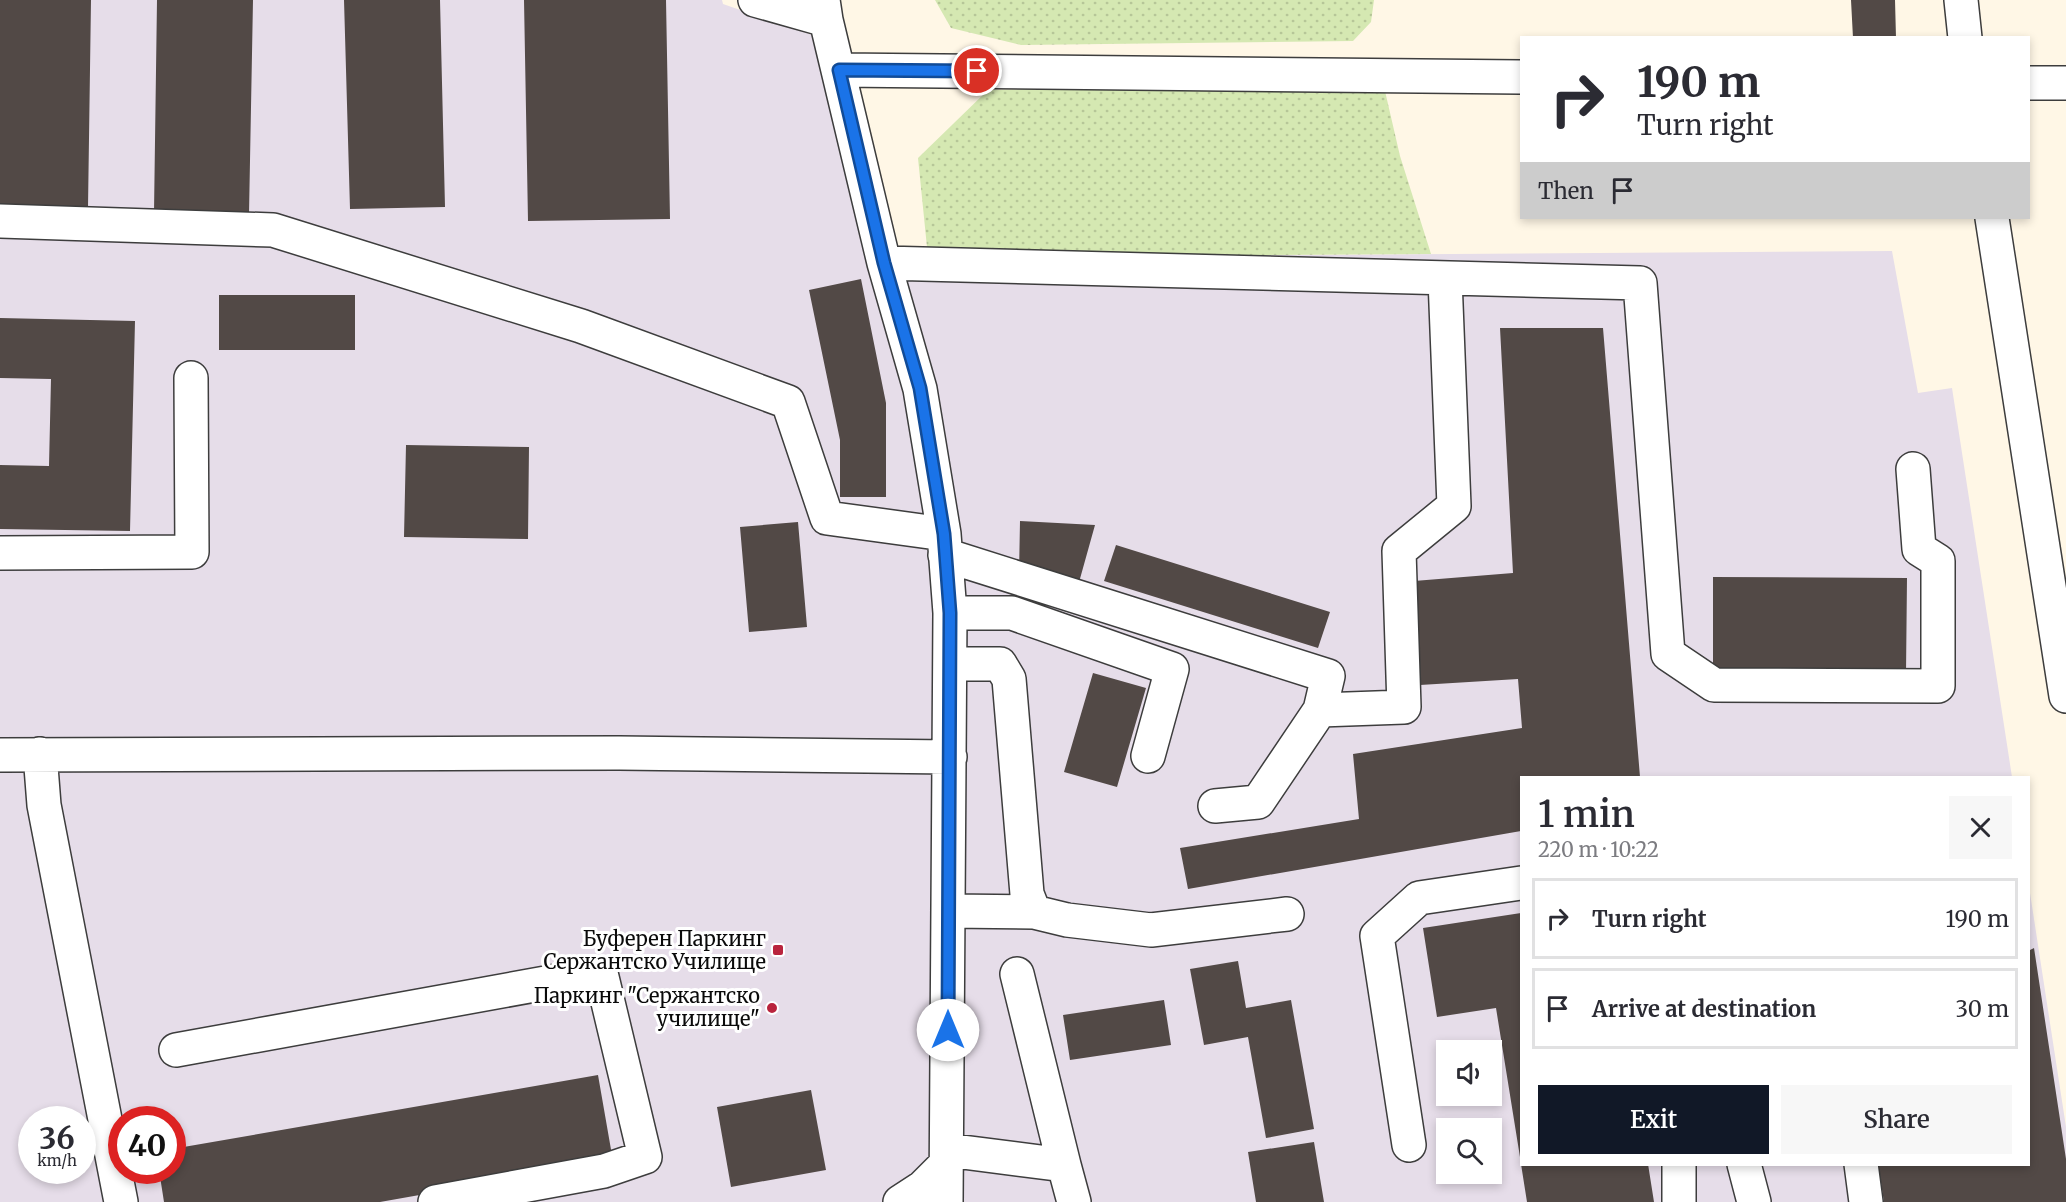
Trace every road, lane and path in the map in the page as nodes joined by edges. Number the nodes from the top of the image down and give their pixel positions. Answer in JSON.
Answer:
{"nodes":[{"id":1,"x":755,"y":0,"type":"edge"},
{"id":2,"x":1961,"y":0,"type":"edge"},
{"id":3,"x":825,"y":10,"type":"edge"},
{"id":4,"x":1965,"y":36,"type":"edge"},
{"id":5,"x":839,"y":70,"type":"junction"},
{"id":6,"x":1520,"y":77,"type":"edge"},
{"id":7,"x":2030,"y":83,"type":"edge"},
{"id":8,"x":2066,"y":83,"type":"edge"},
{"id":9,"x":1992,"y":219,"type":"edge"},
{"id":10,"x":0,"y":221,"type":"edge"},
{"id":11,"x":884,"y":263,"type":"junction"},
{"id":12,"x":1445,"y":279,"type":"junction"},
{"id":13,"x":191,"y":378,"type":"dead end"},
{"id":14,"x":1913,"y":469,"type":"dead end"},
{"id":15,"x":944,"y":544,"type":"junction"},
{"id":16,"x":0,"y":553,"type":"edge"},
{"id":17,"x":950,"y":613,"type":"junction"},
{"id":18,"x":950,"y":664,"type":"junction"},
{"id":19,"x":2066,"y":696,"type":"edge"},
{"id":20,"x":1320,"y":710,"type":"junction"},
{"id":21,"x":40,"y":754,"type":"junction"},
{"id":22,"x":0,"y":755,"type":"edge"},
{"id":23,"x":1148,"y":756,"type":"dead end"},
{"id":24,"x":950,"y":757,"type":"junction"},
{"id":25,"x":1215,"y":806,"type":"dead end"},
{"id":26,"x":1520,"y":883,"type":"edge"},
{"id":27,"x":949,"y":911,"type":"junction"},
{"id":28,"x":1034,"y":912,"type":"junction"},
{"id":29,"x":1287,"y":914,"type":"dead end"},
{"id":30,"x":1017,"y":974,"type":"dead end"},
{"id":31,"x":176,"y":1050,"type":"dead end"},
{"id":32,"x":1409,"y":1145,"type":"dead end"},
{"id":33,"x":947,"y":1156,"type":"junction"},
{"id":34,"x":1064,"y":1165,"type":"junction"},
{"id":35,"x":1679,"y":1166,"type":"edge"},
{"id":36,"x":1745,"y":1166,"type":"edge"},
{"id":37,"x":1861,"y":1166,"type":"edge"},
{"id":38,"x":121,"y":1202,"type":"edge"},
{"id":39,"x":435,"y":1202,"type":"edge"},
{"id":40,"x":900,"y":1202,"type":"edge"},
{"id":41,"x":946,"y":1202,"type":"edge"},
{"id":42,"x":1074,"y":1202,"type":"edge"},
{"id":43,"x":1679,"y":1202,"type":"edge"},
{"id":44,"x":1754,"y":1202,"type":"edge"},
{"id":45,"x":1866,"y":1202,"type":"edge"}],
"edges":[{"from":1,"to":3,"type":"street"},
{"from":2,"to":4,"type":"street"},
{"from":3,"to":5,"type":"street"},
{"from":5,"to":6,"type":"street"},
{"from":5,"to":11,"type":"street"},
{"from":7,"to":8,"type":"street"},
{"from":9,"to":19,"type":"street"},
{"from":10,"to":15,"type":"street"},
{"from":11,"to":12,"type":"street"},
{"from":11,"to":15,"type":"street"},
{"from":12,"to":14,"type":"street"},
{"from":12,"to":20,"type":"street"},
{"from":13,"to":16,"type":"street"},
{"from":15,"to":17,"type":"street"},
{"from":15,"to":20,"type":"street"},
{"from":17,"to":18,"type":"street"},
{"from":17,"to":23,"type":"street"},
{"from":18,"to":24,"type":"street"},
{"from":18,"to":28,"type":"street"},
{"from":20,"to":25,"type":"street"},
{"from":21,"to":22,"type":"street"},
{"from":21,"to":24,"type":"street"},
{"from":21,"to":38,"type":"street"},
{"from":24,"to":27,"type":"street"},
{"from":26,"to":32,"type":"street"},
{"from":27,"to":28,"type":"street"},
{"from":27,"to":33,"type":"street"},
{"from":28,"to":29,"type":"street"},
{"from":30,"to":34,"type":"street"},
{"from":31,"to":39,"type":"street"},
{"from":33,"to":34,"type":"street"},
{"from":33,"to":40,"type":"street"},
{"from":33,"to":41,"type":"street"},
{"from":34,"to":42,"type":"street"},
{"from":35,"to":43,"type":"street"},
{"from":36,"to":44,"type":"street"},
{"from":37,"to":45,"type":"street"}]}
